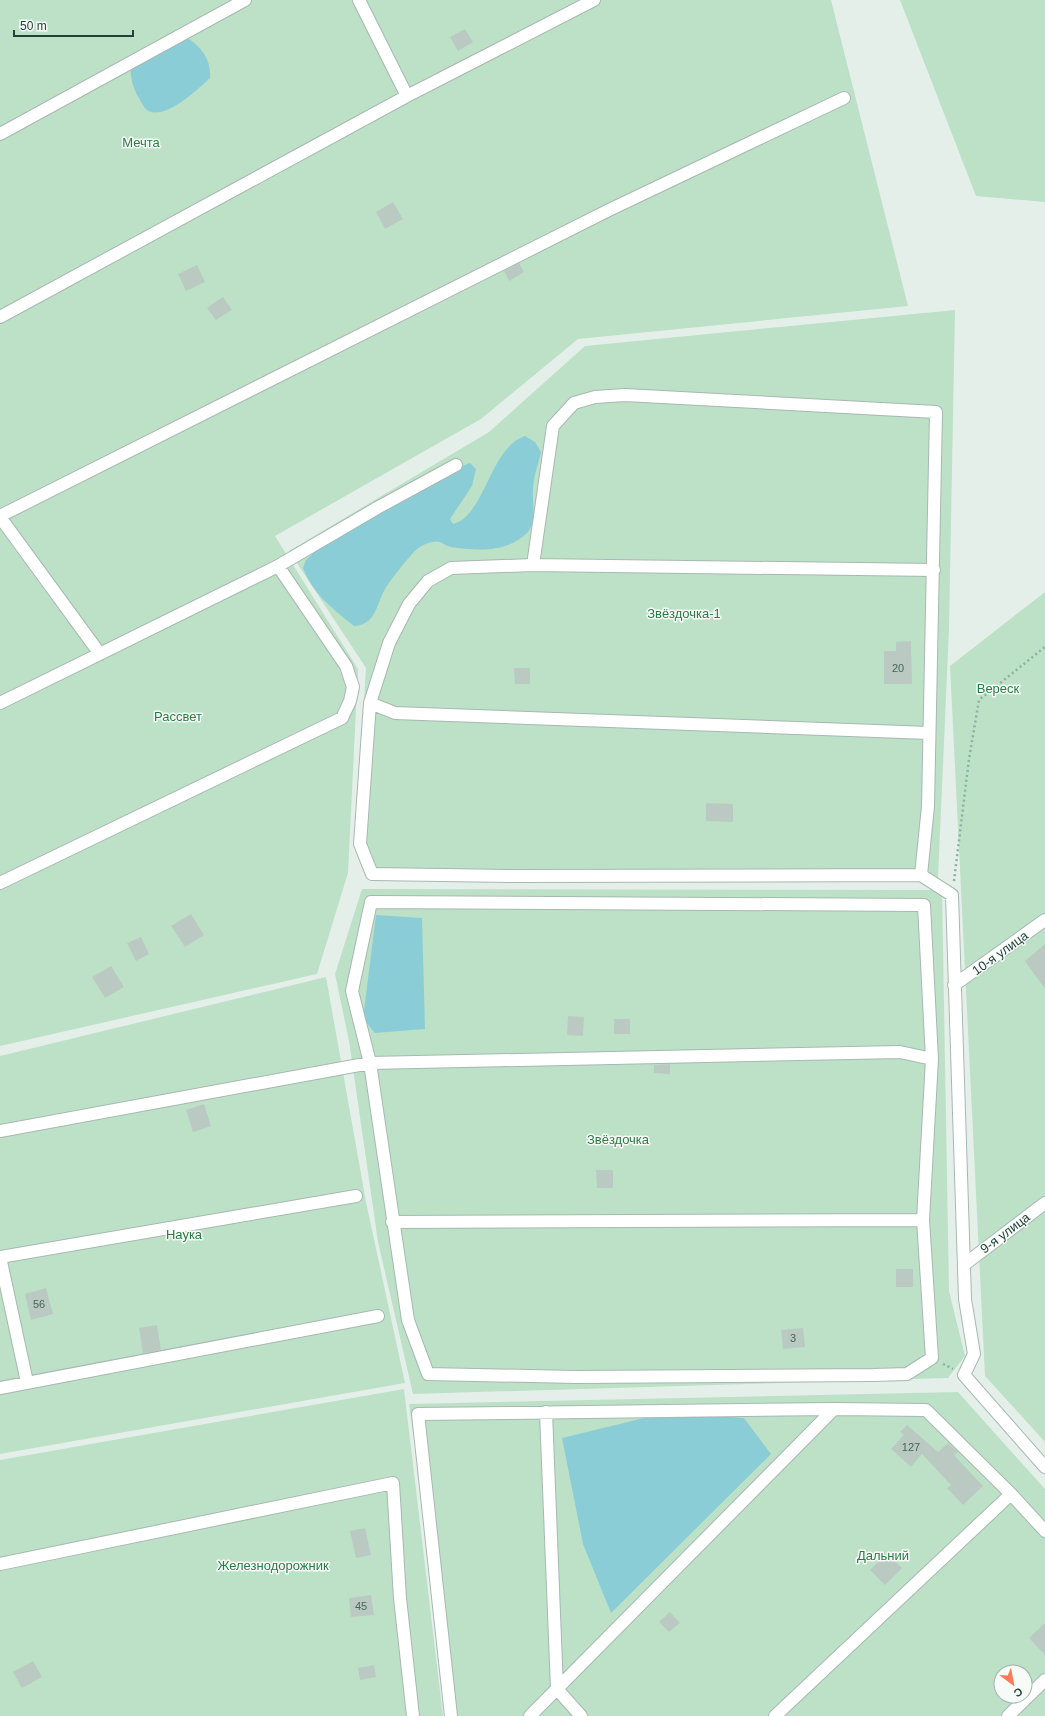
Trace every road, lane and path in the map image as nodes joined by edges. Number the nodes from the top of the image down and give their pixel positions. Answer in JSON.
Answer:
{"nodes":[{"id":1,"x":245,"y":0,"type":"edge"},
{"id":2,"x":359,"y":0,"type":"edge"},
{"id":3,"x":594,"y":0,"type":"edge"},
{"id":4,"x":407,"y":96,"type":"junction"},
{"id":5,"x":844,"y":98,"type":"dead end"},
{"id":6,"x":0,"y":134,"type":"edge"},
{"id":7,"x":0,"y":317,"type":"edge"},
{"id":8,"x":456,"y":465,"type":"dead end"},
{"id":9,"x":0,"y":516,"type":"edge"},
{"id":10,"x":533,"y":565,"type":"junction"},
{"id":11,"x":278,"y":566,"type":"junction"},
{"id":12,"x":934,"y":570,"type":"junction"},
{"id":13,"x":1045,"y":646,"type":"edge"},
{"id":14,"x":100,"y":654,"type":"junction"},
{"id":15,"x":0,"y":702,"type":"edge"},
{"id":16,"x":370,"y":703,"type":"junction"},
{"id":17,"x":929,"y":733,"type":"junction"},
{"id":18,"x":921,"y":875,"type":"junction"},
{"id":19,"x":0,"y":883,"type":"edge"},
{"id":20,"x":952,"y":895,"type":"junction"},
{"id":21,"x":1045,"y":920,"type":"edge"},
{"id":22,"x":954,"y":985,"type":"junction"},
{"id":23,"x":932,"y":1059,"type":"junction"},
{"id":24,"x":370,"y":1063,"type":"junction"},
{"id":25,"x":0,"y":1131,"type":"edge"},
{"id":26,"x":356,"y":1196,"type":"dead end"},
{"id":27,"x":1045,"y":1203,"type":"edge"},
{"id":28,"x":923,"y":1220,"type":"junction"},
{"id":29,"x":392,"y":1222,"type":"junction"},
{"id":30,"x":0,"y":1257,"type":"edge"},
{"id":31,"x":965,"y":1264,"type":"junction"},
{"id":32,"x":378,"y":1316,"type":"dead end"},
{"id":33,"x":932,"y":1358,"type":"junction"},
{"id":34,"x":964,"y":1375,"type":"junction"},
{"id":35,"x":27,"y":1382,"type":"junction"},
{"id":36,"x":0,"y":1388,"type":"edge"},
{"id":37,"x":834,"y":1409,"type":"junction"},
{"id":38,"x":546,"y":1412,"type":"junction"},
{"id":39,"x":1045,"y":1467,"type":"edge"},
{"id":40,"x":1012,"y":1494,"type":"junction"},
{"id":41,"x":1045,"y":1531,"type":"edge"},
{"id":42,"x":0,"y":1564,"type":"edge"},
{"id":43,"x":1045,"y":1680,"type":"edge"},
{"id":44,"x":557,"y":1689,"type":"junction"},
{"id":45,"x":413,"y":1716,"type":"edge"},
{"id":46,"x":451,"y":1716,"type":"edge"},
{"id":47,"x":530,"y":1716,"type":"edge"},
{"id":48,"x":581,"y":1716,"type":"edge"},
{"id":49,"x":775,"y":1716,"type":"edge"},
{"id":50,"x":1008,"y":1716,"type":"edge"}],
"edges":[{"from":1,"to":6,"type":"street"},
{"from":2,"to":4,"type":"street"},
{"from":3,"to":4,"type":"street"},
{"from":4,"to":7,"type":"street"},
{"from":5,"to":9,"type":"street"},
{"from":8,"to":11,"type":"street"},
{"from":9,"to":14,"type":"street"},
{"from":10,"to":12,"type":"street"},
{"from":10,"to":12,"type":"street"},
{"from":10,"to":16,"type":"street"},
{"from":11,"to":14,"type":"street"},
{"from":11,"to":19,"type":"street"},
{"from":12,"to":17,"type":"street"},
{"from":13,"to":20,"type":"path"},
{"from":14,"to":15,"type":"street"},
{"from":16,"to":17,"type":"street"},
{"from":16,"to":18,"type":"street"},
{"from":17,"to":18,"type":"street"},
{"from":18,"to":20,"type":"street"},
{"from":20,"to":22,"type":"street"},
{"from":21,"to":22,"type":"street","name":"10-я улица"},
{"from":22,"to":31,"type":"street"},
{"from":23,"to":24,"type":"street"},
{"from":23,"to":24,"type":"street"},
{"from":23,"to":28,"type":"street"},
{"from":24,"to":25,"type":"street"},
{"from":24,"to":29,"type":"street"},
{"from":26,"to":30,"type":"street"},
{"from":27,"to":31,"type":"street","name":"9-я улица"},
{"from":28,"to":29,"type":"street"},
{"from":28,"to":33,"type":"street"},
{"from":29,"to":33,"type":"street"},
{"from":30,"to":35,"type":"street"},
{"from":31,"to":34,"type":"street"},
{"from":32,"to":35,"type":"street"},
{"from":33,"to":34,"type":"path"},
{"from":34,"to":39,"type":"street"},
{"from":35,"to":36,"type":"street"},
{"from":37,"to":38,"type":"street"},
{"from":37,"to":40,"type":"street"},
{"from":37,"to":44,"type":"street"},
{"from":38,"to":44,"type":"street"},
{"from":38,"to":46,"type":"street"},
{"from":40,"to":41,"type":"street"},
{"from":40,"to":49,"type":"street"},
{"from":42,"to":45,"type":"street"},
{"from":43,"to":50,"type":"street"},
{"from":44,"to":47,"type":"street"},
{"from":44,"to":48,"type":"street"}]}
